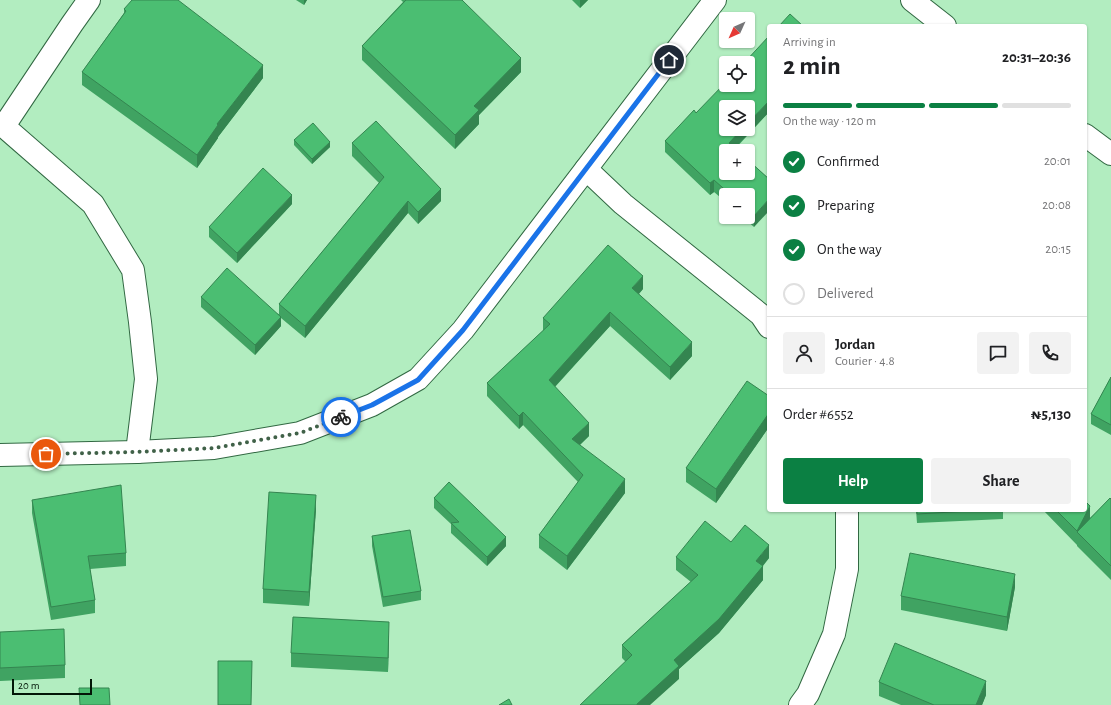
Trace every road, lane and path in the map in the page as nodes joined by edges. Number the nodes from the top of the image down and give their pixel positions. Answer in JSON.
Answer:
{"nodes":[{"id":1,"x":89,"y":0,"type":"edge"},
{"id":2,"x":715,"y":0,"type":"edge"},
{"id":3,"x":912,"y":0,"type":"edge"},
{"id":4,"x":942,"y":24,"type":"edge"},
{"id":5,"x":2,"y":125,"type":"edge"},
{"id":6,"x":1087,"y":137,"type":"edge"},
{"id":7,"x":1111,"y":154,"type":"edge"},
{"id":8,"x":586,"y":169,"type":"junction"},
{"id":9,"x":767,"y":324,"type":"edge"},
{"id":10,"x":137,"y":452,"type":"junction"},
{"id":11,"x":0,"y":455,"type":"edge"},
{"id":12,"x":847,"y":512,"type":"edge"},
{"id":13,"x":800,"y":705,"type":"edge"}],
"edges":[{"from":1,"to":5,"type":"street"},
{"from":2,"to":8,"type":"street"},
{"from":3,"to":4,"type":"street"},
{"from":5,"to":10,"type":"street"},
{"from":6,"to":7,"type":"street"},
{"from":8,"to":9,"type":"street"},
{"from":8,"to":10,"type":"street"},
{"from":10,"to":11,"type":"street"},
{"from":12,"to":13,"type":"street"}]}
